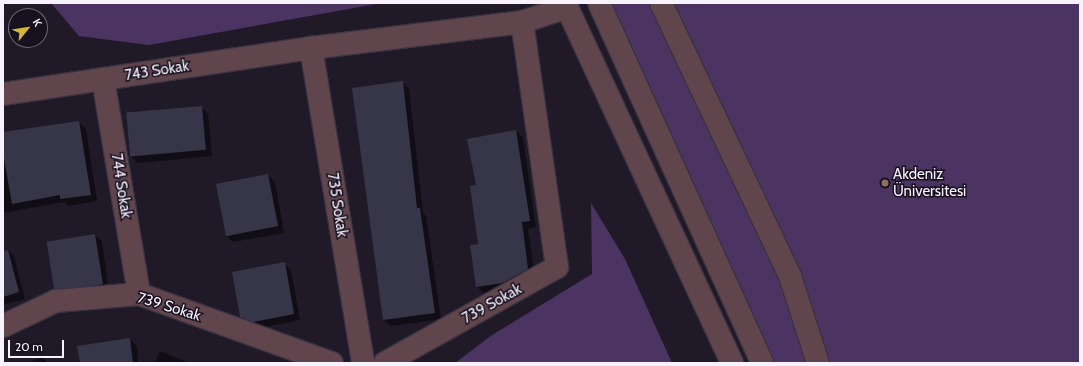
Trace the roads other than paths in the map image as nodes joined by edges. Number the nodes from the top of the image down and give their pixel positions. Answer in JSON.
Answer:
{"nodes":[{"id":1,"x":598,"y":3,"type":"edge"},
{"id":2,"x":661,"y":3,"type":"edge"},
{"id":3,"x":566,"y":5,"type":"edge"},
{"id":4,"x":522,"y":22,"type":"junction"},
{"id":5,"x":311,"y":48,"type":"junction"},
{"id":6,"x":103,"y":79,"type":"junction"},
{"id":7,"x":3,"y":94,"type":"edge"},
{"id":8,"x":139,"y":294,"type":"junction"},
{"id":9,"x":3,"y":326,"type":"edge"},
{"id":10,"x":332,"y":363,"type":"edge"},
{"id":11,"x":363,"y":363,"type":"edge"},
{"id":12,"x":386,"y":363,"type":"edge"},
{"id":13,"x":732,"y":363,"type":"edge"},
{"id":14,"x":762,"y":363,"type":"edge"},
{"id":15,"x":818,"y":363,"type":"edge"}],
"edges":[{"from":1,"to":14,"type":"street"},
{"from":2,"to":15,"type":"street"},
{"from":3,"to":4,"type":"street","name":"743 Sokak"},
{"from":3,"to":13,"type":"street"},
{"from":4,"to":5,"type":"street","name":"743 Sokak"},
{"from":4,"to":12,"type":"street","name":"739 Sokak"},
{"from":5,"to":6,"type":"street","name":"743 Sokak"},
{"from":5,"to":11,"type":"street","name":"735 Sokak"},
{"from":6,"to":7,"type":"street","name":"743 Sokak"},
{"from":6,"to":8,"type":"street","name":"744 Sokak"},
{"from":8,"to":9,"type":"street","name":"739 Sokak"},
{"from":8,"to":10,"type":"street","name":"739 Sokak"}]}
